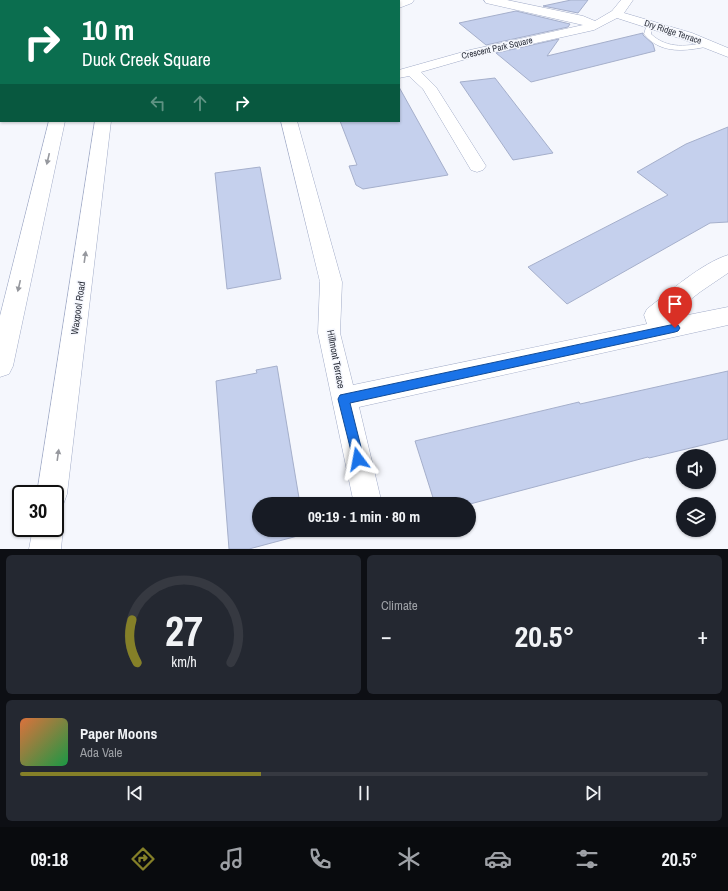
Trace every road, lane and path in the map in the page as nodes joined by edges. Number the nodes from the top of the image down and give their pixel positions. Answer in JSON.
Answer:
{"nodes":[{"id":1,"x":490,"y":0,"type":"edge"},
{"id":2,"x":627,"y":0,"type":"edge"},
{"id":3,"x":616,"y":14,"type":"junction"},
{"id":4,"x":595,"y":25,"type":"junction"},
{"id":5,"x":728,"y":53,"type":"edge"},
{"id":6,"x":405,"y":72,"type":"edge"},
{"id":7,"x":57,"y":122,"type":"edge"},
{"id":8,"x":104,"y":122,"type":"edge"},
{"id":9,"x":289,"y":122,"type":"edge"},
{"id":10,"x":477,"y":166,"type":"dead end"},
{"id":11,"x":728,"y":263,"type":"edge"},
{"id":12,"x":728,"y":316,"type":"edge"},
{"id":13,"x":661,"y":331,"type":"junction"},
{"id":14,"x":0,"y":366,"type":"edge"},
{"id":15,"x":344,"y":399,"type":"junction"},
{"id":16,"x":53,"y":485,"type":"edge"},
{"id":17,"x":366,"y":497,"type":"edge"},
{"id":18,"x":47,"y":537,"type":"edge"},
{"id":19,"x":45,"y":549,"type":"edge"}],
"edges":[{"from":1,"to":4,"type":"street"},
{"from":2,"to":3,"type":"street","name":"Crescent Park Square"},
{"from":3,"to":4,"type":"street","name":"Crescent Park Square"},
{"from":3,"to":5,"type":"street","name":"Dry Ridge Terrace"},
{"from":4,"to":6,"type":"street","name":"Crescent Park Square"},
{"from":6,"to":10,"type":"street"},
{"from":7,"to":14,"type":"street","one_way":true},
{"from":16,"to":8,"type":"street","name":"Waxpool Road","one_way":true},
{"from":9,"to":15,"type":"street","name":"Hillmont Terrace"},
{"from":11,"to":13,"type":"street"},
{"from":12,"to":13,"type":"street"},
{"from":13,"to":15,"type":"street"},
{"from":15,"to":17,"type":"street","name":"Hillmont Terrace"},
{"from":18,"to":19,"type":"street"}]}
